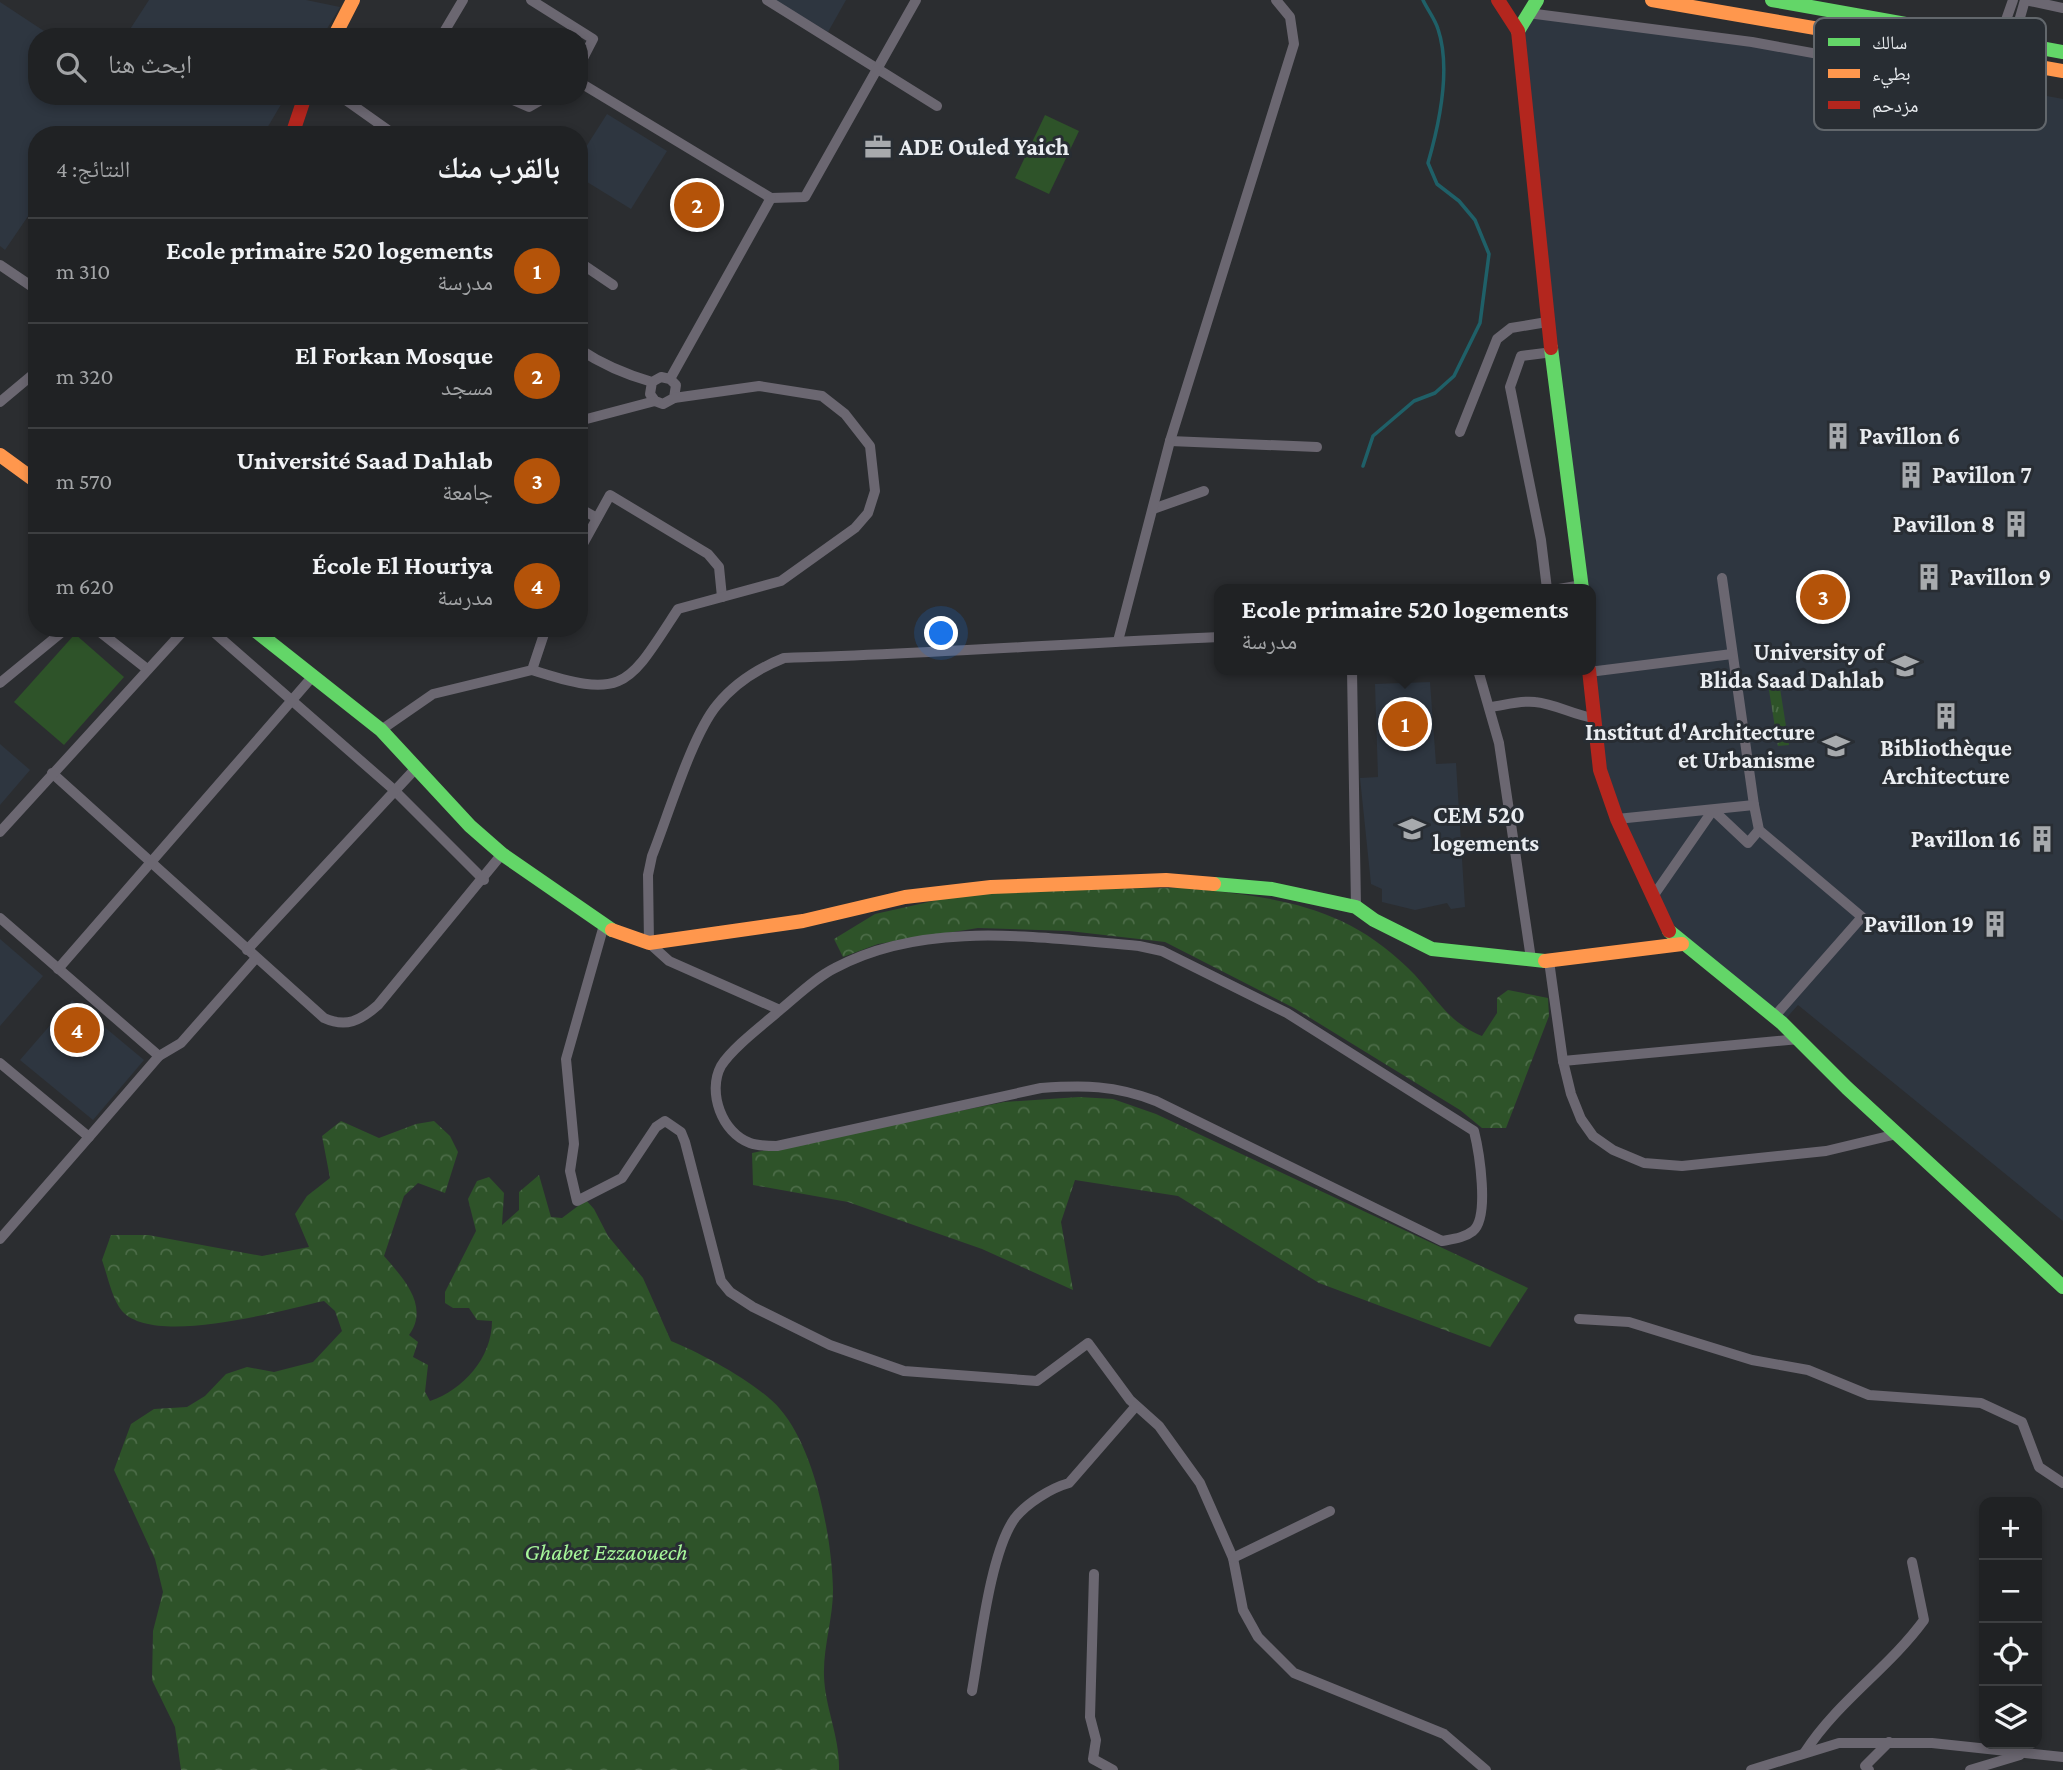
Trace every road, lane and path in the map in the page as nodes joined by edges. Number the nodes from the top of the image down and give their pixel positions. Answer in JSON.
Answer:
{"nodes":[{"id":1,"x":353,"y":0,"type":"edge"},
{"id":2,"x":463,"y":0,"type":"edge"},
{"id":3,"x":531,"y":0,"type":"edge"},
{"id":4,"x":767,"y":0,"type":"edge"},
{"id":5,"x":916,"y":0,"type":"edge"},
{"id":6,"x":1276,"y":0,"type":"edge"},
{"id":7,"x":1498,"y":0,"type":"edge"},
{"id":8,"x":1537,"y":0,"type":"edge"},
{"id":9,"x":1652,"y":0,"type":"edge"},
{"id":10,"x":1772,"y":0,"type":"edge"},
{"id":11,"x":2013,"y":0,"type":"edge"},
{"id":12,"x":2025,"y":0,"type":"edge"},
{"id":13,"x":2063,"y":8,"type":"edge"},
{"id":14,"x":1528,"y":13,"type":"junction"},
{"id":15,"x":1875,"y":18,"type":"edge"},
{"id":16,"x":2010,"y":18,"type":"edge"},
{"id":17,"x":2017,"y":18,"type":"edge"},
{"id":18,"x":339,"y":28,"type":"edge"},
{"id":19,"x":446,"y":28,"type":"edge"},
{"id":20,"x":576,"y":28,"type":"edge"},
{"id":21,"x":1814,"y":28,"type":"edge"},
{"id":22,"x":1518,"y":31,"type":"junction"},
{"id":23,"x":1814,"y":53,"type":"edge"},
{"id":24,"x":877,"y":70,"type":"junction"},
{"id":25,"x":588,"y":87,"type":"edge"},
{"id":26,"x":302,"y":105,"type":"edge"},
{"id":27,"x":353,"y":105,"type":"edge"},
{"id":28,"x":937,"y":106,"type":"dead end"},
{"id":29,"x":295,"y":126,"type":"edge"},
{"id":30,"x":382,"y":126,"type":"edge"},
{"id":31,"x":771,"y":198,"type":"junction"},
{"id":32,"x":0,"y":265,"type":"edge"},
{"id":33,"x":588,"y":268,"type":"edge"},
{"id":34,"x":28,"y":284,"type":"edge"},
{"id":35,"x":613,"y":285,"type":"dead end"},
{"id":36,"x":1547,"y":322,"type":"junction"},
{"id":37,"x":1553,"y":352,"type":"junction"},
{"id":38,"x":588,"y":355,"type":"edge"},
{"id":39,"x":28,"y":379,"type":"edge"},
{"id":40,"x":670,"y":379,"type":"junction"},
{"id":41,"x":652,"y":382,"type":"junction"},
{"id":42,"x":674,"y":398,"type":"junction"},
{"id":43,"x":654,"y":401,"type":"junction"},
{"id":44,"x":0,"y":402,"type":"edge"},
{"id":45,"x":588,"y":419,"type":"edge"},
{"id":46,"x":1460,"y":432,"type":"dead end"},
{"id":47,"x":1170,"y":441,"type":"junction"},
{"id":48,"x":1317,"y":447,"type":"dead end"},
{"id":49,"x":0,"y":455,"type":"edge"},
{"id":50,"x":28,"y":475,"type":"edge"},
{"id":51,"x":1204,"y":491,"type":"dead end"},
{"id":52,"x":1153,"y":509,"type":"junction"},
{"id":53,"x":588,"y":513,"type":"edge"},
{"id":54,"x":597,"y":518,"type":"junction"},
{"id":55,"x":588,"y":534,"type":"edge"},
{"id":56,"x":1722,"y":578,"type":"dead end"},
{"id":57,"x":1546,"y":584,"type":"edge"},
{"id":58,"x":1582,"y":584,"type":"edge"},
{"id":59,"x":722,"y":597,"type":"junction"},
{"id":60,"x":56,"y":637,"type":"edge"},
{"id":61,"x":106,"y":637,"type":"edge"},
{"id":62,"x":177,"y":637,"type":"edge"},
{"id":63,"x":219,"y":637,"type":"edge"},
{"id":64,"x":265,"y":637,"type":"edge"},
{"id":65,"x":543,"y":637,"type":"edge"},
{"id":66,"x":1214,"y":637,"type":"edge"},
{"id":67,"x":1118,"y":641,"type":"junction"},
{"id":68,"x":1732,"y":654,"type":"junction"},
{"id":69,"x":147,"y":669,"type":"junction"},
{"id":70,"x":532,"y":670,"type":"junction"},
{"id":71,"x":1596,"y":670,"type":"edge"},
{"id":72,"x":1352,"y":675,"type":"edge"},
{"id":73,"x":1480,"y":675,"type":"edge"},
{"id":74,"x":1589,"y":675,"type":"edge"},
{"id":75,"x":313,"y":676,"type":"junction"},
{"id":76,"x":0,"y":683,"type":"edge"},
{"id":77,"x":292,"y":700,"type":"junction"},
{"id":78,"x":1491,"y":708,"type":"junction"},
{"id":79,"x":1594,"y":718,"type":"junction"},
{"id":80,"x":382,"y":730,"type":"junction"},
{"id":81,"x":416,"y":767,"type":"junction"},
{"id":82,"x":51,"y":772,"type":"junction"},
{"id":83,"x":393,"y":789,"type":"junction"},
{"id":84,"x":1754,"y":804,"type":"junction"},
{"id":85,"x":1713,"y":810,"type":"junction"},
{"id":86,"x":1618,"y":819,"type":"junction"},
{"id":87,"x":1759,"y":830,"type":"junction"},
{"id":88,"x":0,"y":832,"type":"edge"},
{"id":89,"x":502,"y":855,"type":"junction"},
{"id":90,"x":150,"y":863,"type":"junction"},
{"id":91,"x":484,"y":880,"type":"junction"},
{"id":92,"x":1654,"y":895,"type":"junction"},
{"id":93,"x":1356,"y":907,"type":"junction"},
{"id":94,"x":0,"y":918,"type":"edge"},
{"id":95,"x":604,"y":925,"type":"junction"},
{"id":96,"x":649,"y":943,"type":"junction"},
{"id":97,"x":1682,"y":944,"type":"junction"},
{"id":98,"x":247,"y":950,"type":"junction"},
{"id":99,"x":256,"y":958,"type":"junction"},
{"id":100,"x":1531,"y":959,"type":"junction"},
{"id":101,"x":1549,"y":961,"type":"junction"},
{"id":102,"x":58,"y":969,"type":"junction"},
{"id":103,"x":780,"y":1010,"type":"junction"},
{"id":104,"x":1774,"y":1017,"type":"junction"},
{"id":105,"x":1799,"y":1039,"type":"junction"},
{"id":106,"x":159,"y":1056,"type":"junction"},
{"id":107,"x":1563,"y":1061,"type":"junction"},
{"id":108,"x":0,"y":1063,"type":"edge"},
{"id":109,"x":1897,"y":1135,"type":"junction"},
{"id":110,"x":89,"y":1137,"type":"junction"},
{"id":111,"x":0,"y":1239,"type":"edge"},
{"id":112,"x":2063,"y":1287,"type":"edge"},
{"id":113,"x":1579,"y":1318,"type":"dead end"},
{"id":114,"x":1136,"y":1406,"type":"junction"},
{"id":115,"x":2063,"y":1483,"type":"edge"},
{"id":116,"x":1330,"y":1511,"type":"dead end"},
{"id":117,"x":1233,"y":1558,"type":"junction"},
{"id":118,"x":1912,"y":1562,"type":"dead end"},
{"id":119,"x":1094,"y":1574,"type":"dead end"},
{"id":120,"x":972,"y":1691,"type":"dead end"},
{"id":121,"x":1889,"y":1742,"type":"junction"},
{"id":122,"x":1805,"y":1752,"type":"junction"},
{"id":123,"x":2026,"y":1753,"type":"junction"},
{"id":124,"x":2063,"y":1757,"type":"edge"},
{"id":125,"x":1113,"y":1770,"type":"edge"},
{"id":126,"x":1486,"y":1770,"type":"edge"},
{"id":127,"x":1751,"y":1770,"type":"edge"},
{"id":128,"x":1869,"y":1770,"type":"edge"},
{"id":129,"x":1970,"y":1770,"type":"edge"}],
"edges":[{"from":1,"to":18,"type":"main road"},
{"from":2,"to":19,"type":"street"},
{"from":3,"to":20,"type":"street"},
{"from":4,"to":24,"type":"street"},
{"from":5,"to":24,"type":"street"},
{"from":6,"to":47,"type":"street"},
{"from":7,"to":22,"type":"main road"},
{"from":8,"to":14,"type":"main road"},
{"from":9,"to":21,"type":"main road"},
{"from":10,"to":15,"type":"main road"},
{"from":11,"to":16,"type":"street"},
{"from":12,"to":13,"type":"street"},
{"from":12,"to":17,"type":"street"},
{"from":14,"to":22,"type":"main road"},
{"from":14,"to":23,"type":"street"},
{"from":22,"to":36,"type":"main road"},
{"from":24,"to":28,"type":"street"},
{"from":24,"to":31,"type":"street"},
{"from":25,"to":31,"type":"street"},
{"from":26,"to":29,"type":"main road"},
{"from":27,"to":30,"type":"street"},
{"from":31,"to":40,"type":"street"},
{"from":32,"to":34,"type":"street"},
{"from":33,"to":35,"type":"street"},
{"from":36,"to":37,"type":"main road"},
{"from":36,"to":46,"type":"street"},
{"from":37,"to":57,"type":"street"},
{"from":37,"to":58,"type":"main road"},
{"from":38,"to":41,"type":"street"},
{"from":39,"to":44,"type":"street"},
{"from":40,"to":41,"type":"street"},
{"from":40,"to":42,"type":"street"},
{"from":41,"to":43,"type":"street"},
{"from":42,"to":43,"type":"street"},
{"from":42,"to":59,"type":"street"},
{"from":43,"to":45,"type":"street"},
{"from":47,"to":48,"type":"street"},
{"from":47,"to":52,"type":"street"},
{"from":49,"to":50,"type":"main road"},
{"from":51,"to":52,"type":"street"},
{"from":52,"to":67,"type":"street"},
{"from":53,"to":54,"type":"street"},
{"from":54,"to":55,"type":"street"},
{"from":54,"to":59,"type":"street"},
{"from":56,"to":68,"type":"street"},
{"from":59,"to":70,"type":"street"},
{"from":60,"to":76,"type":"street"},
{"from":61,"to":69,"type":"street"},
{"from":62,"to":69,"type":"street"},
{"from":63,"to":77,"type":"street"},
{"from":64,"to":75,"type":"main road"},
{"from":65,"to":70,"type":"street"},
{"from":66,"to":67,"type":"street"},
{"from":67,"to":96,"type":"street"},
{"from":68,"to":71,"type":"street"},
{"from":68,"to":84,"type":"street"},
{"from":69,"to":82,"type":"street"},
{"from":70,"to":80,"type":"street"},
{"from":72,"to":93,"type":"street"},
{"from":73,"to":78,"type":"street"},
{"from":74,"to":79,"type":"main road"},
{"from":75,"to":77,"type":"street"},
{"from":75,"to":80,"type":"main road"},
{"from":77,"to":83,"type":"street"},
{"from":77,"to":90,"type":"street"},
{"from":78,"to":79,"type":"street"},
{"from":78,"to":100,"type":"street"},
{"from":79,"to":86,"type":"main road"},
{"from":80,"to":81,"type":"main road"},
{"from":81,"to":83,"type":"street"},
{"from":81,"to":89,"type":"main road"},
{"from":82,"to":88,"type":"street"},
{"from":82,"to":90,"type":"street"},
{"from":83,"to":91,"type":"street"},
{"from":83,"to":98,"type":"street"},
{"from":84,"to":85,"type":"street"},
{"from":84,"to":87,"type":"street"},
{"from":85,"to":86,"type":"street"},
{"from":85,"to":87,"type":"street"},
{"from":85,"to":92,"type":"street"},
{"from":86,"to":92,"type":"main road"},
{"from":87,"to":104,"type":"street"},
{"from":89,"to":91,"type":"street"},
{"from":89,"to":95,"type":"main road"},
{"from":90,"to":98,"type":"street"},
{"from":90,"to":102,"type":"street"},
{"from":91,"to":99,"type":"street"},
{"from":92,"to":97,"type":"main road"},
{"from":93,"to":96,"type":"main road"},
{"from":93,"to":100,"type":"main road"},
{"from":94,"to":102,"type":"street"},
{"from":95,"to":96,"type":"main road"},
{"from":95,"to":114,"type":"street"},
{"from":96,"to":103,"type":"street"},
{"from":97,"to":101,"type":"main road"},
{"from":97,"to":104,"type":"main road"},
{"from":98,"to":99,"type":"street"},
{"from":99,"to":106,"type":"street"},
{"from":100,"to":101,"type":"main road"},
{"from":101,"to":107,"type":"street"},
{"from":102,"to":106,"type":"street"},
{"from":103,"to":103,"type":"street"},
{"from":104,"to":105,"type":"main road"},
{"from":105,"to":107,"type":"street"},
{"from":105,"to":109,"type":"main road"},
{"from":106,"to":110,"type":"street"},
{"from":107,"to":109,"type":"street"},
{"from":108,"to":110,"type":"street"},
{"from":109,"to":112,"type":"main road"},
{"from":110,"to":111,"type":"street"},
{"from":113,"to":115,"type":"street"},
{"from":114,"to":117,"type":"street"},
{"from":114,"to":120,"type":"street"},
{"from":116,"to":117,"type":"street"},
{"from":117,"to":126,"type":"street"},
{"from":118,"to":122,"type":"street"},
{"from":119,"to":125,"type":"street"},
{"from":121,"to":122,"type":"street"},
{"from":121,"to":123,"type":"street"},
{"from":121,"to":128,"type":"street"},
{"from":122,"to":127,"type":"street"},
{"from":123,"to":124,"type":"street"},
{"from":123,"to":129,"type":"street"}]}
